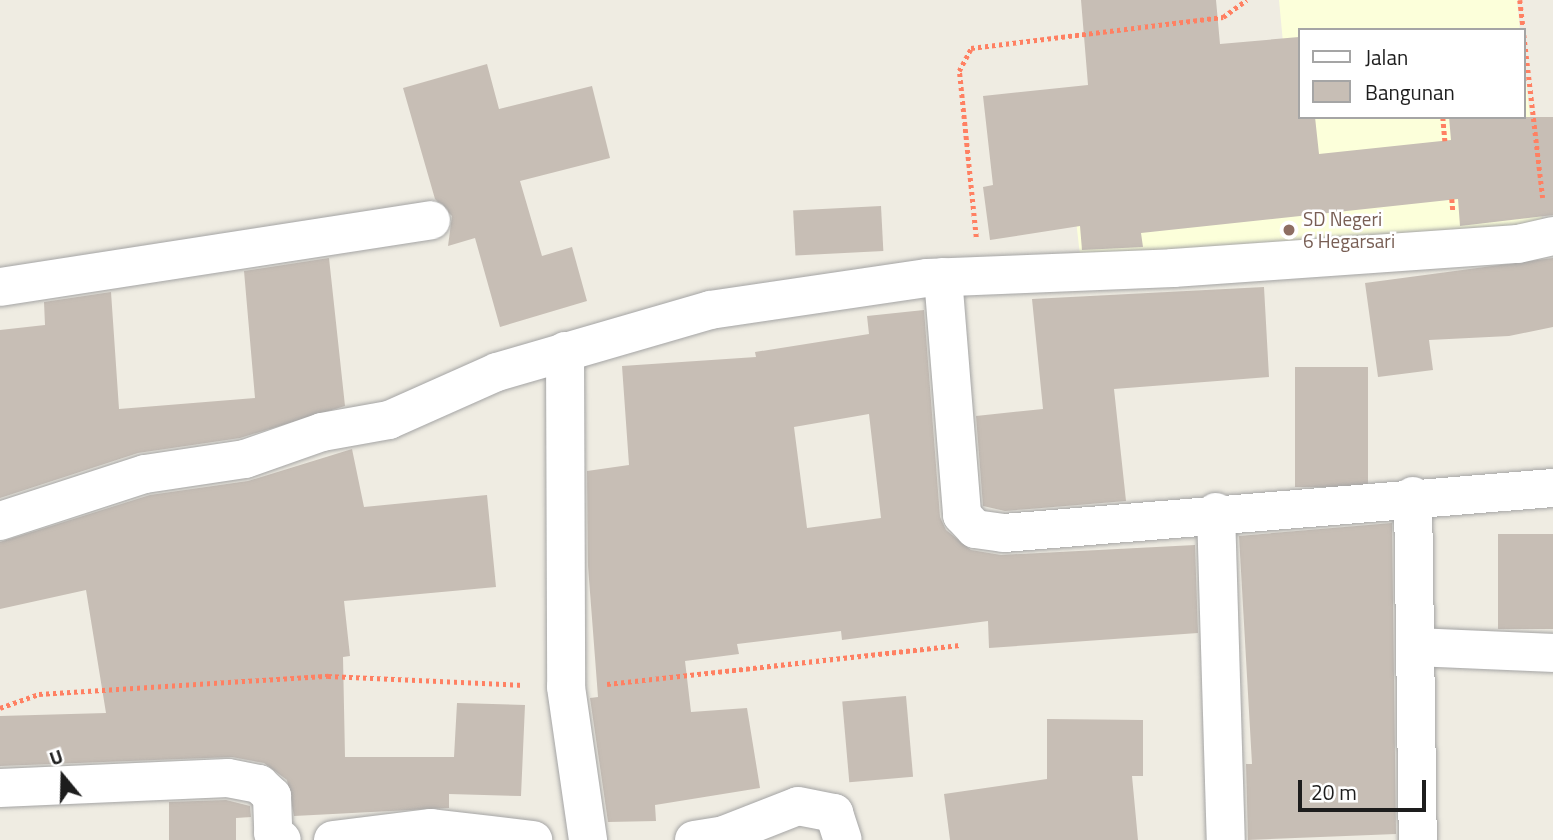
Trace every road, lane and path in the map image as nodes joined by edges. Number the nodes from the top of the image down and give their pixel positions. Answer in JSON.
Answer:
{"nodes":[{"id":1,"x":1245,"y":0,"type":"edge"},
{"id":2,"x":1520,"y":0,"type":"edge"},
{"id":3,"x":1524,"y":28,"type":"edge"},
{"id":4,"x":1525,"y":40,"type":"edge"},
{"id":5,"x":1443,"y":119,"type":"edge"},
{"id":6,"x":1445,"y":141,"type":"dead end"},
{"id":7,"x":431,"y":219,"type":"dead end"},
{"id":8,"x":1550,"y":237,"type":"edge"},
{"id":9,"x":961,"y":276,"type":"junction"},
{"id":10,"x":0,"y":287,"type":"edge"},
{"id":11,"x":565,"y":351,"type":"junction"},
{"id":12,"x":1553,"y":488,"type":"edge"},
{"id":13,"x":1413,"y":496,"type":"junction"},
{"id":14,"x":1216,"y":512,"type":"junction"},
{"id":15,"x":0,"y":521,"type":"edge"},
{"id":16,"x":960,"y":645,"type":"dead end"},
{"id":17,"x":1416,"y":647,"type":"junction"},
{"id":18,"x":1553,"y":653,"type":"edge"},
{"id":19,"x":566,"y":687,"type":"junction"},
{"id":20,"x":0,"y":708,"type":"edge"},
{"id":21,"x":0,"y":788,"type":"edge"},
{"id":22,"x":282,"y":840,"type":"edge"},
{"id":23,"x":333,"y":840,"type":"edge"},
{"id":24,"x":533,"y":840,"type":"edge"},
{"id":25,"x":589,"y":840,"type":"edge"},
{"id":26,"x":694,"y":840,"type":"edge"},
{"id":27,"x":843,"y":840,"type":"edge"},
{"id":28,"x":1226,"y":840,"type":"edge"},
{"id":29,"x":1418,"y":840,"type":"edge"}],
"edges":[{"from":1,"to":9,"type":"path"},
{"from":2,"to":3,"type":"path"},
{"from":4,"to":8,"type":"path"},
{"from":5,"to":6,"type":"path"},
{"from":7,"to":10,"type":"street"},
{"from":8,"to":9,"type":"street"},
{"from":9,"to":11,"type":"street"},
{"from":9,"to":14,"type":"street"},
{"from":11,"to":15,"type":"street"},
{"from":11,"to":19,"type":"street"},
{"from":12,"to":13,"type":"street"},
{"from":13,"to":14,"type":"street"},
{"from":13,"to":17,"type":"street"},
{"from":14,"to":28,"type":"street"},
{"from":16,"to":19,"type":"path"},
{"from":17,"to":18,"type":"street"},
{"from":17,"to":29,"type":"street"},
{"from":19,"to":20,"type":"path"},
{"from":19,"to":25,"type":"street"},
{"from":21,"to":22,"type":"street"},
{"from":23,"to":24,"type":"street"},
{"from":26,"to":27,"type":"street"}]}
